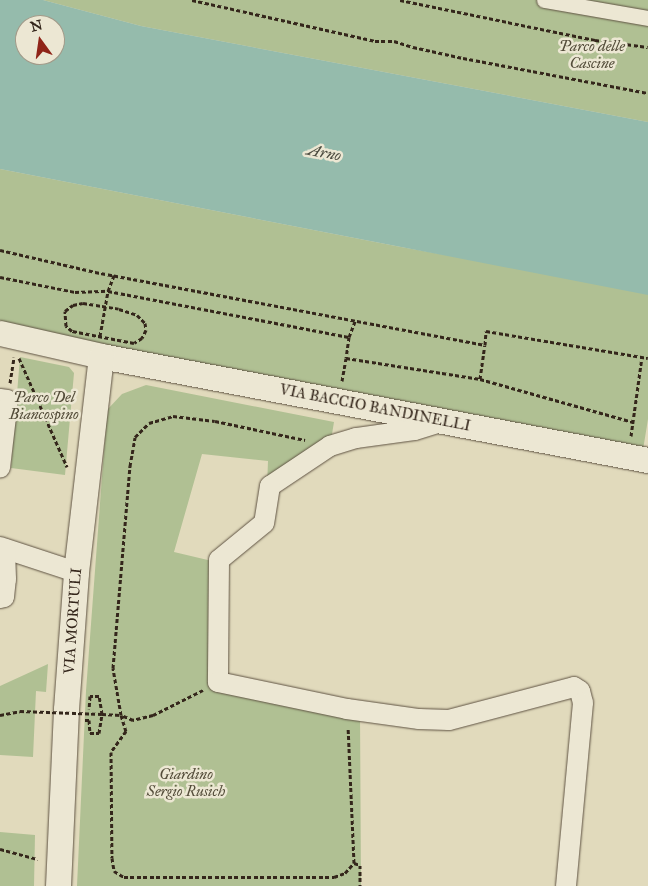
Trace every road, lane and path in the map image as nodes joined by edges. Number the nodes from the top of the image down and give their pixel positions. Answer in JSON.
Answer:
{"nodes":[{"id":1,"x":192,"y":0,"type":"edge"},
{"id":2,"x":400,"y":0,"type":"edge"},
{"id":3,"x":544,"y":0,"type":"edge"},
{"id":4,"x":648,"y":18,"type":"edge"},
{"id":5,"x":648,"y":47,"type":"edge"},
{"id":6,"x":648,"y":92,"type":"edge"},
{"id":7,"x":0,"y":250,"type":"edge"},
{"id":8,"x":114,"y":276,"type":"junction"},
{"id":9,"x":0,"y":277,"type":"edge"},
{"id":10,"x":108,"y":291,"type":"junction"},
{"id":11,"x":105,"y":307,"type":"junction"},
{"id":12,"x":355,"y":322,"type":"junction"},
{"id":13,"x":0,"y":333,"type":"edge"},
{"id":14,"x":349,"y":337,"type":"junction"},
{"id":15,"x":484,"y":345,"type":"junction"},
{"id":16,"x":101,"y":346,"type":"junction"},
{"id":17,"x":642,"y":357,"type":"junction"},
{"id":18,"x":346,"y":358,"type":"junction"},
{"id":19,"x":648,"y":358,"type":"edge"},
{"id":20,"x":480,"y":379,"type":"junction"},
{"id":21,"x":341,"y":385,"type":"dead end"},
{"id":22,"x":3,"y":400,"type":"edge"},
{"id":23,"x":445,"y":421,"type":"junction"},
{"id":24,"x":633,"y":422,"type":"junction"},
{"id":25,"x":330,"y":446,"type":"junction"},
{"id":26,"x":638,"y":458,"type":"edge"},
{"id":27,"x":0,"y":468,"type":"edge"},
{"id":28,"x":68,"y":471,"type":"dead end"},
{"id":29,"x":2,"y":548,"type":"edge"},
{"id":30,"x":76,"y":572,"type":"junction"},
{"id":31,"x":0,"y":598,"type":"edge"},
{"id":32,"x":218,"y":682,"type":"junction"},
{"id":33,"x":347,"y":709,"type":"junction"},
{"id":34,"x":102,"y":714,"type":"junction"},
{"id":35,"x":121,"y":715,"type":"junction"},
{"id":36,"x":0,"y":716,"type":"edge"},
{"id":37,"x":66,"y":719,"type":"junction"},
{"id":38,"x":0,"y":849,"type":"edge"},
{"id":39,"x":41,"y":860,"type":"dead end"},
{"id":40,"x":354,"y":863,"type":"junction"},
{"id":41,"x":58,"y":886,"type":"edge"},
{"id":42,"x":360,"y":886,"type":"edge"},
{"id":43,"x":566,"y":886,"type":"edge"}],
"edges":[{"from":1,"to":6,"type":"path"},
{"from":2,"to":5,"type":"path"},
{"from":3,"to":4,"type":"street"},
{"from":7,"to":8,"type":"path"},
{"from":8,"to":10,"type":"path"},
{"from":8,"to":12,"type":"path"},
{"from":9,"to":10,"type":"path"},
{"from":10,"to":11,"type":"path"},
{"from":10,"to":14,"type":"path"},
{"from":11,"to":16,"type":"path"},
{"from":11,"to":16,"type":"path"},
{"from":11,"to":16,"type":"path"},
{"from":12,"to":14,"type":"path"},
{"from":12,"to":15,"type":"path"},
{"from":13,"to":16,"type":"street","name":"VIA BACCIO BANDINELLI"},
{"from":14,"to":18,"type":"path"},
{"from":15,"to":17,"type":"path"},
{"from":15,"to":20,"type":"path"},
{"from":16,"to":23,"type":"street","name":"VIA BACCIO BANDINELLI"},
{"from":16,"to":30,"type":"street","name":"VIA MORTULI"},
{"from":17,"to":19,"type":"path"},
{"from":17,"to":24,"type":"path"},
{"from":18,"to":20,"type":"path"},
{"from":18,"to":21,"type":"path"},
{"from":20,"to":24,"type":"path"},
{"from":22,"to":27,"type":"street"},
{"from":22,"to":28,"type":"path"},
{"from":23,"to":25,"type":"street"},
{"from":23,"to":26,"type":"street","name":"VIA BACCIO BANDINELLI"},
{"from":24,"to":26,"type":"path"},
{"from":25,"to":32,"type":"street"},
{"from":25,"to":35,"type":"path"},
{"from":29,"to":30,"type":"street"},
{"from":29,"to":31,"type":"street"},
{"from":30,"to":37,"type":"street","name":"VIA MORTULI"},
{"from":32,"to":33,"type":"street"},
{"from":32,"to":35,"type":"path"},
{"from":33,"to":40,"type":"path"},
{"from":33,"to":43,"type":"street"},
{"from":34,"to":35,"type":"path"},
{"from":34,"to":36,"type":"path","bridge":true},
{"from":34,"to":37,"type":"path"},
{"from":35,"to":40,"type":"path"},
{"from":37,"to":41,"type":"street","name":"VIA MORTULI"},
{"from":38,"to":39,"type":"path"},
{"from":40,"to":42,"type":"path"}]}
